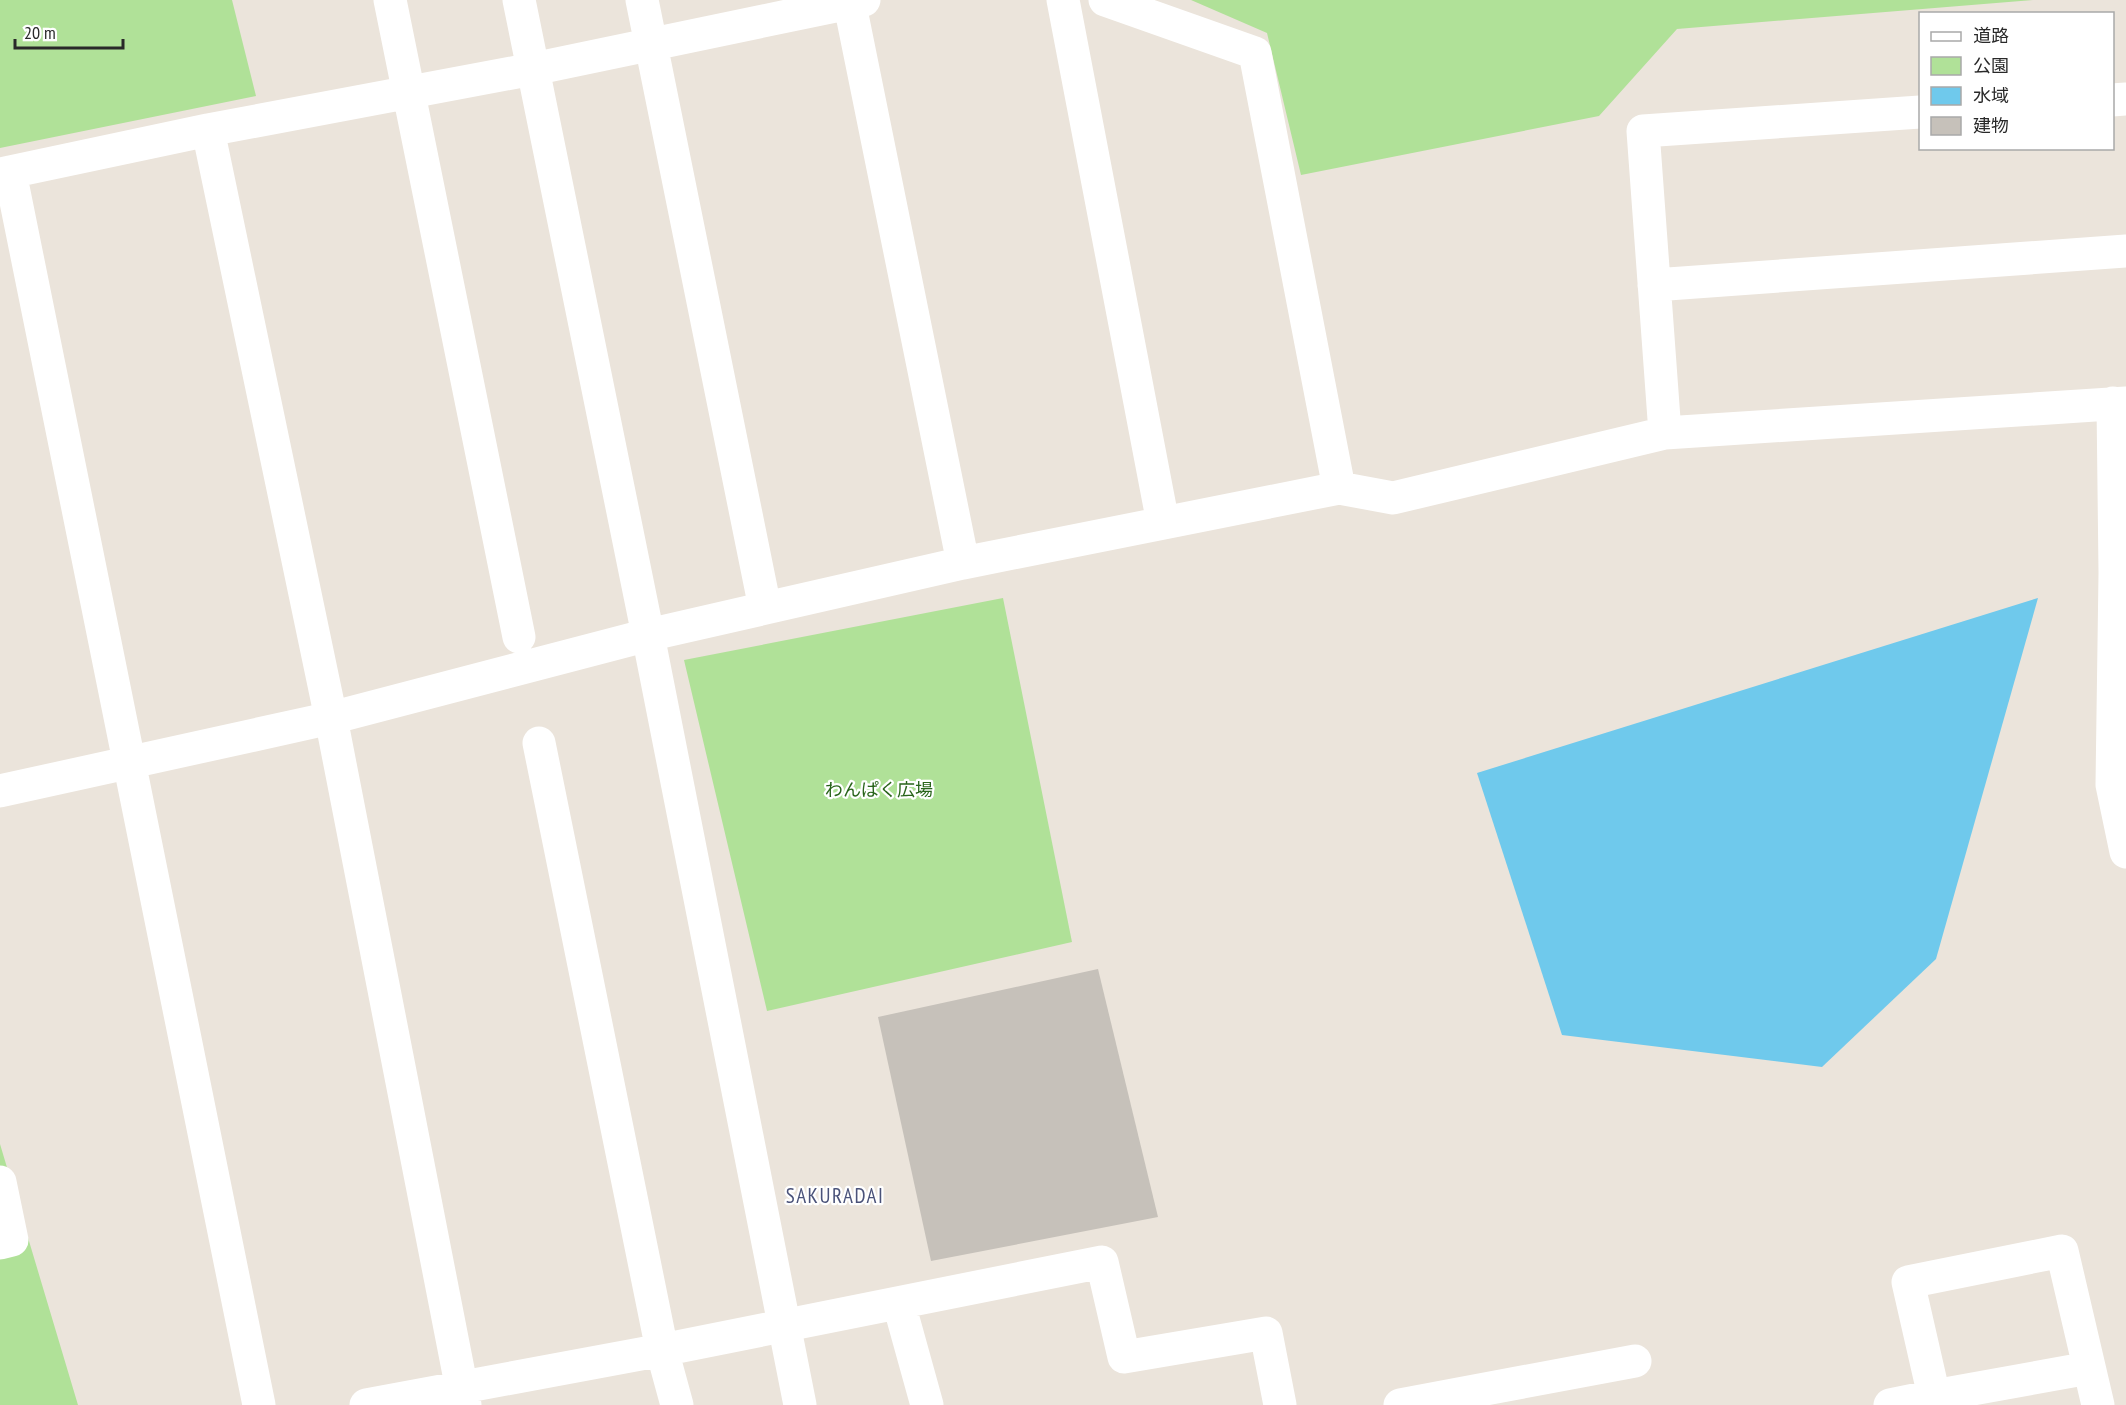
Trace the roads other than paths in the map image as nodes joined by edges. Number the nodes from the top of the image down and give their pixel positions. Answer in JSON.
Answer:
{"nodes":[{"id":1,"x":390,"y":0,"type":"edge"},
{"id":2,"x":519,"y":0,"type":"edge"},
{"id":3,"x":642,"y":0,"type":"edge"},
{"id":4,"x":1063,"y":0,"type":"edge"},
{"id":5,"x":1105,"y":0,"type":"edge"},
{"id":6,"x":854,"y":1,"type":"edge"},
{"id":7,"x":651,"y":44,"type":"junction"},
{"id":8,"x":533,"y":69,"type":"junction"},
{"id":9,"x":408,"y":92,"type":"junction"},
{"id":10,"x":1919,"y":112,"type":"edge"},
{"id":11,"x":208,"y":130,"type":"junction"},
{"id":12,"x":5,"y":173,"type":"edge"},
{"id":13,"x":2126,"y":250,"type":"edge"},
{"id":14,"x":1654,"y":285,"type":"junction"},
{"id":15,"x":2120,"y":403,"type":"edge"},
{"id":16,"x":1665,"y":433,"type":"junction"},
{"id":17,"x":1339,"y":488,"type":"junction"},
{"id":18,"x":1163,"y":523,"type":"junction"},
{"id":19,"x":963,"y":563,"type":"junction"},
{"id":20,"x":765,"y":608,"type":"junction"},
{"id":21,"x":648,"y":635,"type":"junction"},
{"id":22,"x":519,"y":637,"type":"dead end"},
{"id":23,"x":331,"y":718,"type":"junction"},
{"id":24,"x":539,"y":743,"type":"dead end"},
{"id":25,"x":129,"y":762,"type":"junction"},
{"id":26,"x":2119,"y":784,"type":"edge"},
{"id":27,"x":0,"y":791,"type":"edge"},
{"id":28,"x":2126,"y":852,"type":"edge"},
{"id":29,"x":0,"y":1182,"type":"edge"},
{"id":30,"x":0,"y":1243,"type":"edge"},
{"id":31,"x":899,"y":1304,"type":"junction"},
{"id":32,"x":785,"y":1326,"type":"junction"},
{"id":33,"x":662,"y":1350,"type":"junction"},
{"id":34,"x":1635,"y":1361,"type":"dead end"},
{"id":35,"x":2089,"y":1368,"type":"junction"},
{"id":36,"x":463,"y":1396,"type":"edge"},
{"id":37,"x":1934,"y":1396,"type":"junction"},
{"id":38,"x":259,"y":1405,"type":"edge"},
{"id":39,"x":366,"y":1405,"type":"edge"},
{"id":40,"x":677,"y":1405,"type":"edge"},
{"id":41,"x":800,"y":1405,"type":"edge"},
{"id":42,"x":927,"y":1405,"type":"edge"},
{"id":43,"x":1280,"y":1405,"type":"edge"},
{"id":44,"x":1400,"y":1405,"type":"edge"},
{"id":45,"x":1890,"y":1405,"type":"edge"},
{"id":46,"x":2098,"y":1405,"type":"edge"}],
"edges":[{"from":1,"to":9,"type":"street"},
{"from":2,"to":8,"type":"street"},
{"from":3,"to":7,"type":"street"},
{"from":4,"to":18,"type":"street"},
{"from":5,"to":17,"type":"street"},
{"from":6,"to":7,"type":"street"},
{"from":6,"to":19,"type":"street"},
{"from":7,"to":8,"type":"street"},
{"from":7,"to":20,"type":"street"},
{"from":8,"to":9,"type":"street"},
{"from":8,"to":21,"type":"street"},
{"from":9,"to":11,"type":"street"},
{"from":9,"to":22,"type":"street"},
{"from":10,"to":14,"type":"street"},
{"from":11,"to":12,"type":"street"},
{"from":11,"to":23,"type":"street"},
{"from":12,"to":25,"type":"street"},
{"from":13,"to":14,"type":"street"},
{"from":14,"to":16,"type":"street"},
{"from":15,"to":16,"type":"street"},
{"from":15,"to":26,"type":"street"},
{"from":16,"to":17,"type":"street"},
{"from":17,"to":18,"type":"street"},
{"from":18,"to":19,"type":"street"},
{"from":19,"to":20,"type":"street"},
{"from":20,"to":21,"type":"street"},
{"from":21,"to":23,"type":"street"},
{"from":21,"to":32,"type":"street"},
{"from":23,"to":25,"type":"street"},
{"from":23,"to":36,"type":"street"},
{"from":24,"to":33,"type":"street"},
{"from":25,"to":27,"type":"street"},
{"from":25,"to":38,"type":"street"},
{"from":26,"to":28,"type":"street"},
{"from":29,"to":30,"type":"street"},
{"from":31,"to":32,"type":"street"},
{"from":31,"to":42,"type":"street"},
{"from":31,"to":43,"type":"street"},
{"from":32,"to":33,"type":"street"},
{"from":32,"to":41,"type":"street"},
{"from":33,"to":36,"type":"street"},
{"from":33,"to":40,"type":"street"},
{"from":34,"to":44,"type":"street"},
{"from":35,"to":37,"type":"street"},
{"from":35,"to":37,"type":"street"},
{"from":35,"to":46,"type":"street"},
{"from":36,"to":39,"type":"street"},
{"from":37,"to":45,"type":"street"}]}
